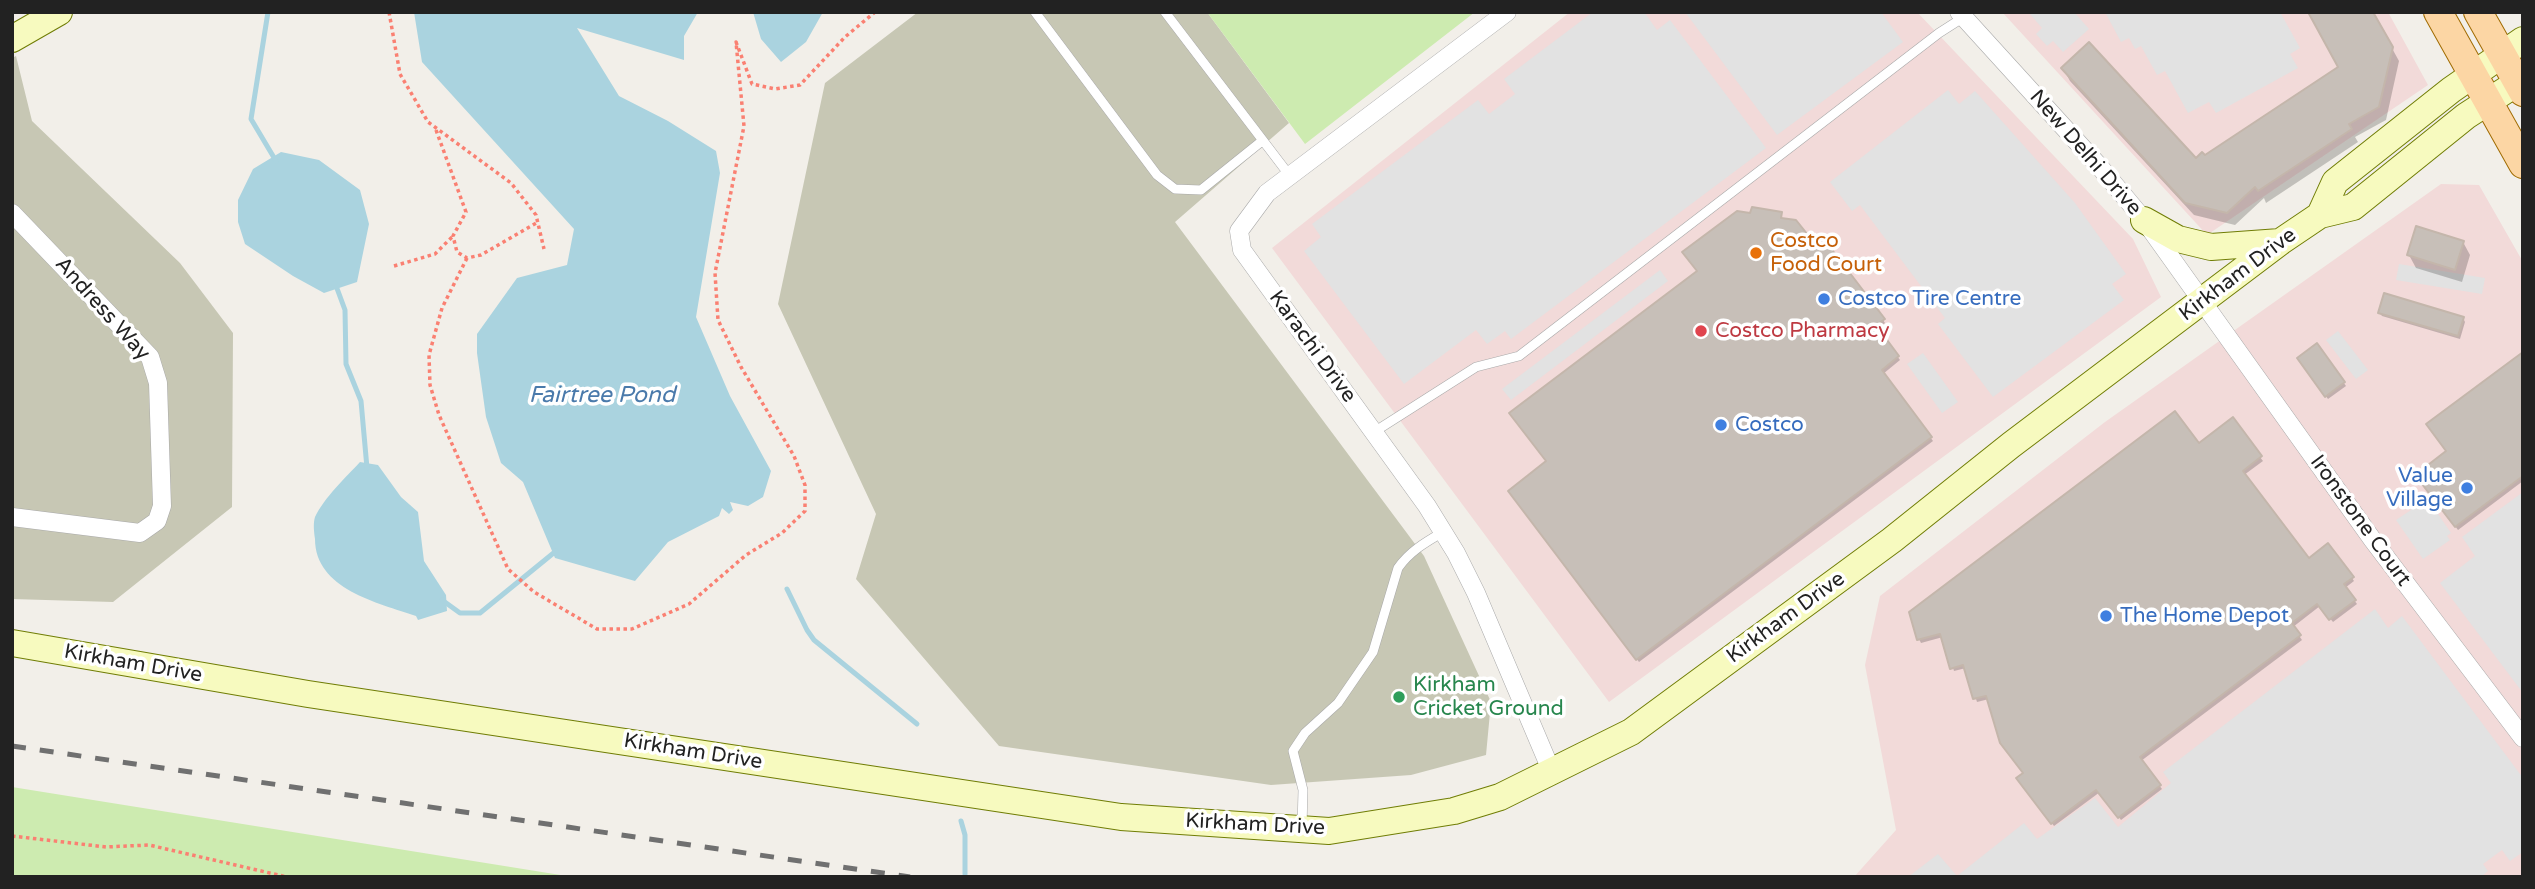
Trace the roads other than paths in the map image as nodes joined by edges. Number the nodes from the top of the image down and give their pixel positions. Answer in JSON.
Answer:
{"nodes":[{"id":1,"x":60,"y":12,"type":"edge"},
{"id":2,"x":1035,"y":12,"type":"edge"},
{"id":3,"x":1165,"y":12,"type":"edge"},
{"id":4,"x":1507,"y":12,"type":"edge"},
{"id":5,"x":2438,"y":12,"type":"edge"},
{"id":6,"x":2478,"y":12,"type":"edge"},
{"id":7,"x":1961,"y":15,"type":"edge"},
{"id":8,"x":12,"y":39,"type":"edge"},
{"id":9,"x":2512,"y":48,"type":"edge"},
{"id":10,"x":2472,"y":75,"type":"junction"},
{"id":11,"x":2521,"y":84,"type":"edge"},
{"id":12,"x":2488,"y":102,"type":"junction"},
{"id":13,"x":1262,"y":141,"type":"junction"},
{"id":14,"x":2523,"y":164,"type":"edge"},
{"id":15,"x":1290,"y":176,"type":"junction"},
{"id":16,"x":12,"y":213,"type":"edge"},
{"id":17,"x":2320,"y":215,"type":"junction"},
{"id":18,"x":2144,"y":220,"type":"junction"},
{"id":19,"x":2280,"y":242,"type":"junction"},
{"id":20,"x":2202,"y":301,"type":"junction"},
{"id":21,"x":1374,"y":432,"type":"junction"},
{"id":22,"x":12,"y":517,"type":"edge"},
{"id":23,"x":1443,"y":532,"type":"junction"},
{"id":24,"x":12,"y":643,"type":"edge"},
{"id":25,"x":2523,"y":738,"type":"edge"},
{"id":26,"x":1550,"y":770,"type":"junction"},
{"id":27,"x":1301,"y":829,"type":"junction"}],
"edges":[{"from":1,"to":8,"type":"street"},
{"from":2,"to":13,"type":"lane"},
{"from":3,"to":13,"type":"lane"},
{"from":4,"to":15,"type":"street","name":"Karachi Drive"},
{"from":5,"to":10,"type":"main road"},
{"from":6,"to":9,"type":"main road"},
{"from":7,"to":18,"type":"street","name":"New Delhi Drive"},
{"from":7,"to":21,"type":"lane"},
{"from":9,"to":10,"type":"street"},
{"from":9,"to":11,"type":"main road"},
{"from":10,"to":12,"type":"main road"},
{"from":10,"to":17,"type":"street"},
{"from":11,"to":12,"type":"street","name":"Kirkham Drive"},
{"from":12,"to":14,"type":"main road"},
{"from":12,"to":17,"type":"street","name":"Kirkham Drive"},
{"from":13,"to":15,"type":"lane"},
{"from":15,"to":21,"type":"street","name":"Karachi Drive"},
{"from":16,"to":22,"type":"street","name":"Andress Way"},
{"from":17,"to":19,"type":"street","name":"Kirkham Drive"},
{"from":18,"to":19,"type":"street"},
{"from":18,"to":20,"type":"street","name":"New Delhi Drive"},
{"from":19,"to":20,"type":"street","name":"Kirkham Drive"},
{"from":20,"to":25,"type":"street","name":"Ironstone Court"},
{"from":20,"to":26,"type":"street","name":"Kirkham Drive"},
{"from":21,"to":23,"type":"street","name":"Karachi Drive"},
{"from":23,"to":26,"type":"street","name":"Karachi Drive"},
{"from":23,"to":27,"type":"lane"},
{"from":24,"to":27,"type":"street","name":"Kirkham Drive"},
{"from":26,"to":27,"type":"street","name":"Kirkham Drive"}]}
